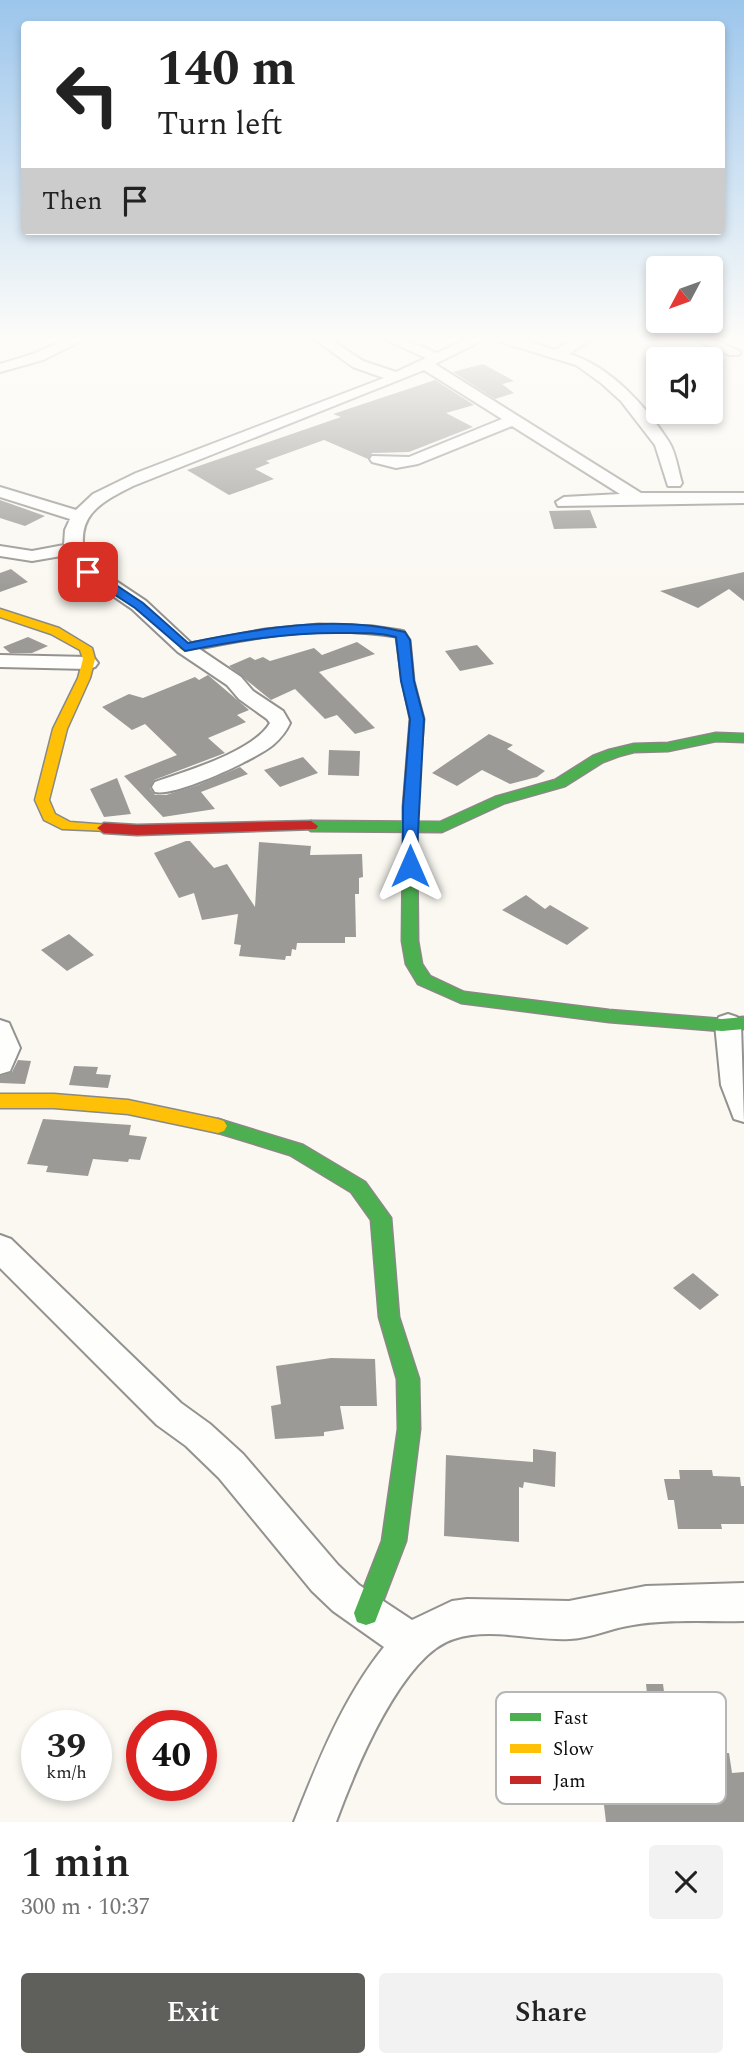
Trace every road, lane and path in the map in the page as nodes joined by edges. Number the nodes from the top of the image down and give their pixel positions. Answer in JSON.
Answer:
{"nodes":[{"id":1,"x":275,"y":424,"type":"edge"},
{"id":2,"x":503,"y":424,"type":"edge"},
{"id":3,"x":519,"y":424,"type":"edge"},
{"id":4,"x":647,"y":424,"type":"edge"},
{"id":5,"x":378,"y":459,"type":"dead end"},
{"id":6,"x":674,"y":483,"type":"dead end"},
{"id":7,"x":0,"y":492,"type":"edge"},
{"id":8,"x":637,"y":498,"type":"junction"},
{"id":9,"x":710,"y":498,"type":"junction"},
{"id":10,"x":744,"y":498,"type":"edge"},
{"id":11,"x":564,"y":502,"type":"dead end"},
{"id":12,"x":744,"y":506,"type":"edge"},
{"id":13,"x":79,"y":516,"type":"junction"},
{"id":14,"x":74,"y":549,"type":"junction"},
{"id":15,"x":0,"y":551,"type":"edge"},
{"id":16,"x":0,"y":613,"type":"edge"},
{"id":17,"x":185,"y":648,"type":"junction"},
{"id":18,"x":0,"y":662,"type":"edge"},
{"id":19,"x":88,"y":663,"type":"junction"},
{"id":20,"x":744,"y":738,"type":"edge"},
{"id":21,"x":163,"y":787,"type":"dead end"},
{"id":22,"x":410,"y":829,"type":"junction"},
{"id":23,"x":736,"y":1024,"type":"edge"},
{"id":24,"x":0,"y":1030,"type":"edge"},
{"id":25,"x":0,"y":1064,"type":"edge"},
{"id":26,"x":0,"y":1101,"type":"edge"},
{"id":27,"x":744,"y":1111,"type":"edge"},
{"id":28,"x":0,"y":1248,"type":"edge"},
{"id":29,"x":744,"y":1602,"type":"edge"},
{"id":30,"x":366,"y":1613,"type":"junction"},
{"id":31,"x":414,"y":1644,"type":"junction"},
{"id":32,"x":315,"y":1822,"type":"edge"}],
"edges":[{"from":1,"to":13,"type":"street"},
{"from":2,"to":5,"type":"street"},
{"from":3,"to":8,"type":"street"},
{"from":4,"to":6,"type":"street"},
{"from":7,"to":13,"type":"street"},
{"from":8,"to":9,"type":"street"},
{"from":8,"to":11,"type":"street"},
{"from":9,"to":10,"type":"street"},
{"from":9,"to":12,"type":"street"},
{"from":13,"to":14,"type":"street"},
{"from":14,"to":15,"type":"street"},
{"from":14,"to":17,"type":"street"},
{"from":16,"to":19,"type":"street"},
{"from":17,"to":21,"type":"street"},
{"from":17,"to":22,"type":"street"},
{"from":18,"to":19,"type":"street"},
{"from":19,"to":22,"type":"street"},
{"from":20,"to":22,"type":"street"},
{"from":22,"to":23,"type":"street"},
{"from":23,"to":27,"type":"street"},
{"from":24,"to":25,"type":"street"},
{"from":26,"to":30,"type":"street"},
{"from":28,"to":30,"type":"street"},
{"from":29,"to":31,"type":"street"},
{"from":30,"to":31,"type":"street"},
{"from":31,"to":32,"type":"street"}]}
